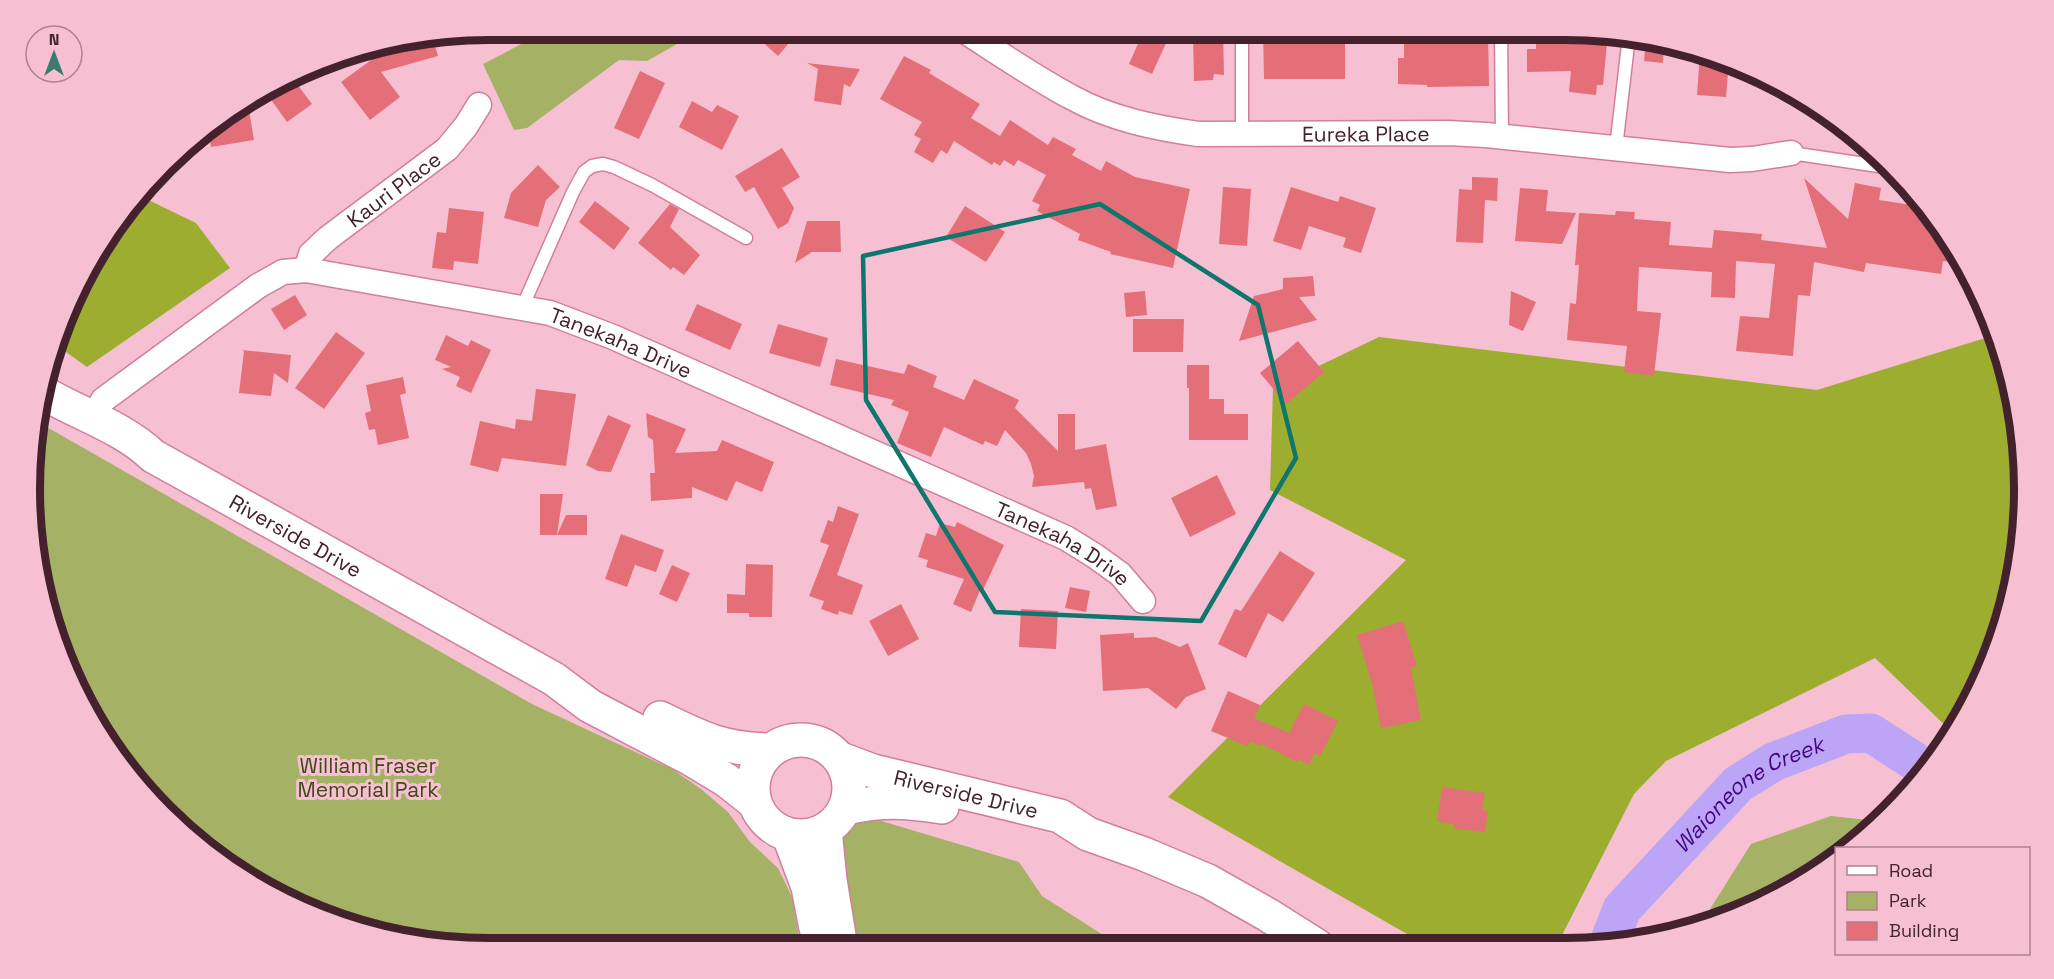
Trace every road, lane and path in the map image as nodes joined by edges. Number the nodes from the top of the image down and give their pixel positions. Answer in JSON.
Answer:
{"nodes":[{"id":1,"x":979,"y":40,"type":"edge"},
{"id":2,"x":1242,"y":40,"type":"edge"},
{"id":3,"x":1501,"y":40,"type":"edge"},
{"id":4,"x":1628,"y":45,"type":"edge"},
{"id":5,"x":479,"y":105,"type":"dead end"},
{"id":6,"x":1242,"y":134,"type":"junction"},
{"id":7,"x":1502,"y":136,"type":"junction"},
{"id":8,"x":1616,"y":148,"type":"junction"},
{"id":9,"x":1791,"y":153,"type":"joint"},
{"id":10,"x":1875,"y":166,"type":"edge"},
{"id":11,"x":746,"y":238,"type":"dead end"},
{"id":12,"x":306,"y":270,"type":"junction"},
{"id":13,"x":522,"y":308,"type":"junction"},
{"id":14,"x":50,"y":396,"type":"edge"},
{"id":15,"x":94,"y":417,"type":"junction"},
{"id":16,"x":1143,"y":601,"type":"dead end"},
{"id":17,"x":554,"y":679,"type":"junction"},
{"id":18,"x":769,"y":750,"type":"junction"},
{"id":19,"x":841,"y":759,"type":"junction"},
{"id":20,"x":755,"y":803,"type":"junction"},
{"id":21,"x":835,"y":819,"type":"junction"},
{"id":22,"x":1088,"y":834,"type":"junction"},
{"id":23,"x":789,"y":836,"type":"junction"},
{"id":24,"x":817,"y":938,"type":"edge"},
{"id":25,"x":839,"y":938,"type":"edge"},
{"id":26,"x":1304,"y":938,"type":"edge"}],
"edges":[{"from":1,"to":6,"type":"street","name":"Eureka Place"},
{"from":2,"to":6,"type":"lane"},
{"from":3,"to":7,"type":"lane"},
{"from":4,"to":8,"type":"lane"},
{"from":5,"to":12,"type":"street","name":"Kauri Place"},
{"from":6,"to":7,"type":"street","name":"Eureka Place"},
{"from":7,"to":8,"type":"street","name":"Eureka Place"},
{"from":8,"to":9,"type":"street","name":"Eureka Place"},
{"from":9,"to":10,"type":"lane"},
{"from":11,"to":13,"type":"lane"},
{"from":12,"to":13,"type":"street","name":"Tanekaha Drive"},
{"from":12,"to":15,"type":"street","name":"Tanekaha Drive"},
{"from":13,"to":16,"type":"street","name":"Tanekaha Drive"},
{"from":14,"to":15,"type":"main road","name":"Riverside Drive"},
{"from":15,"to":17,"type":"main road","name":"Riverside Drive"},
{"from":17,"to":18,"type":"main road","name":"Riverside Drive"},
{"from":17,"to":20,"type":"main road","name":"Riverside Drive"},
{"from":18,"to":19,"type":"main road"},
{"from":18,"to":20,"type":"main road"},
{"from":19,"to":21,"type":"main road"},
{"from":19,"to":22,"type":"main road","name":"Riverside Drive"},
{"from":20,"to":23,"type":"main road"},
{"from":21,"to":22,"type":"main road","name":"Riverside Drive"},
{"from":21,"to":23,"type":"main road"},
{"from":21,"to":25,"type":"main road"},
{"from":22,"to":26,"type":"main road","name":"Riverside Drive"},
{"from":23,"to":24,"type":"main road"}]}
